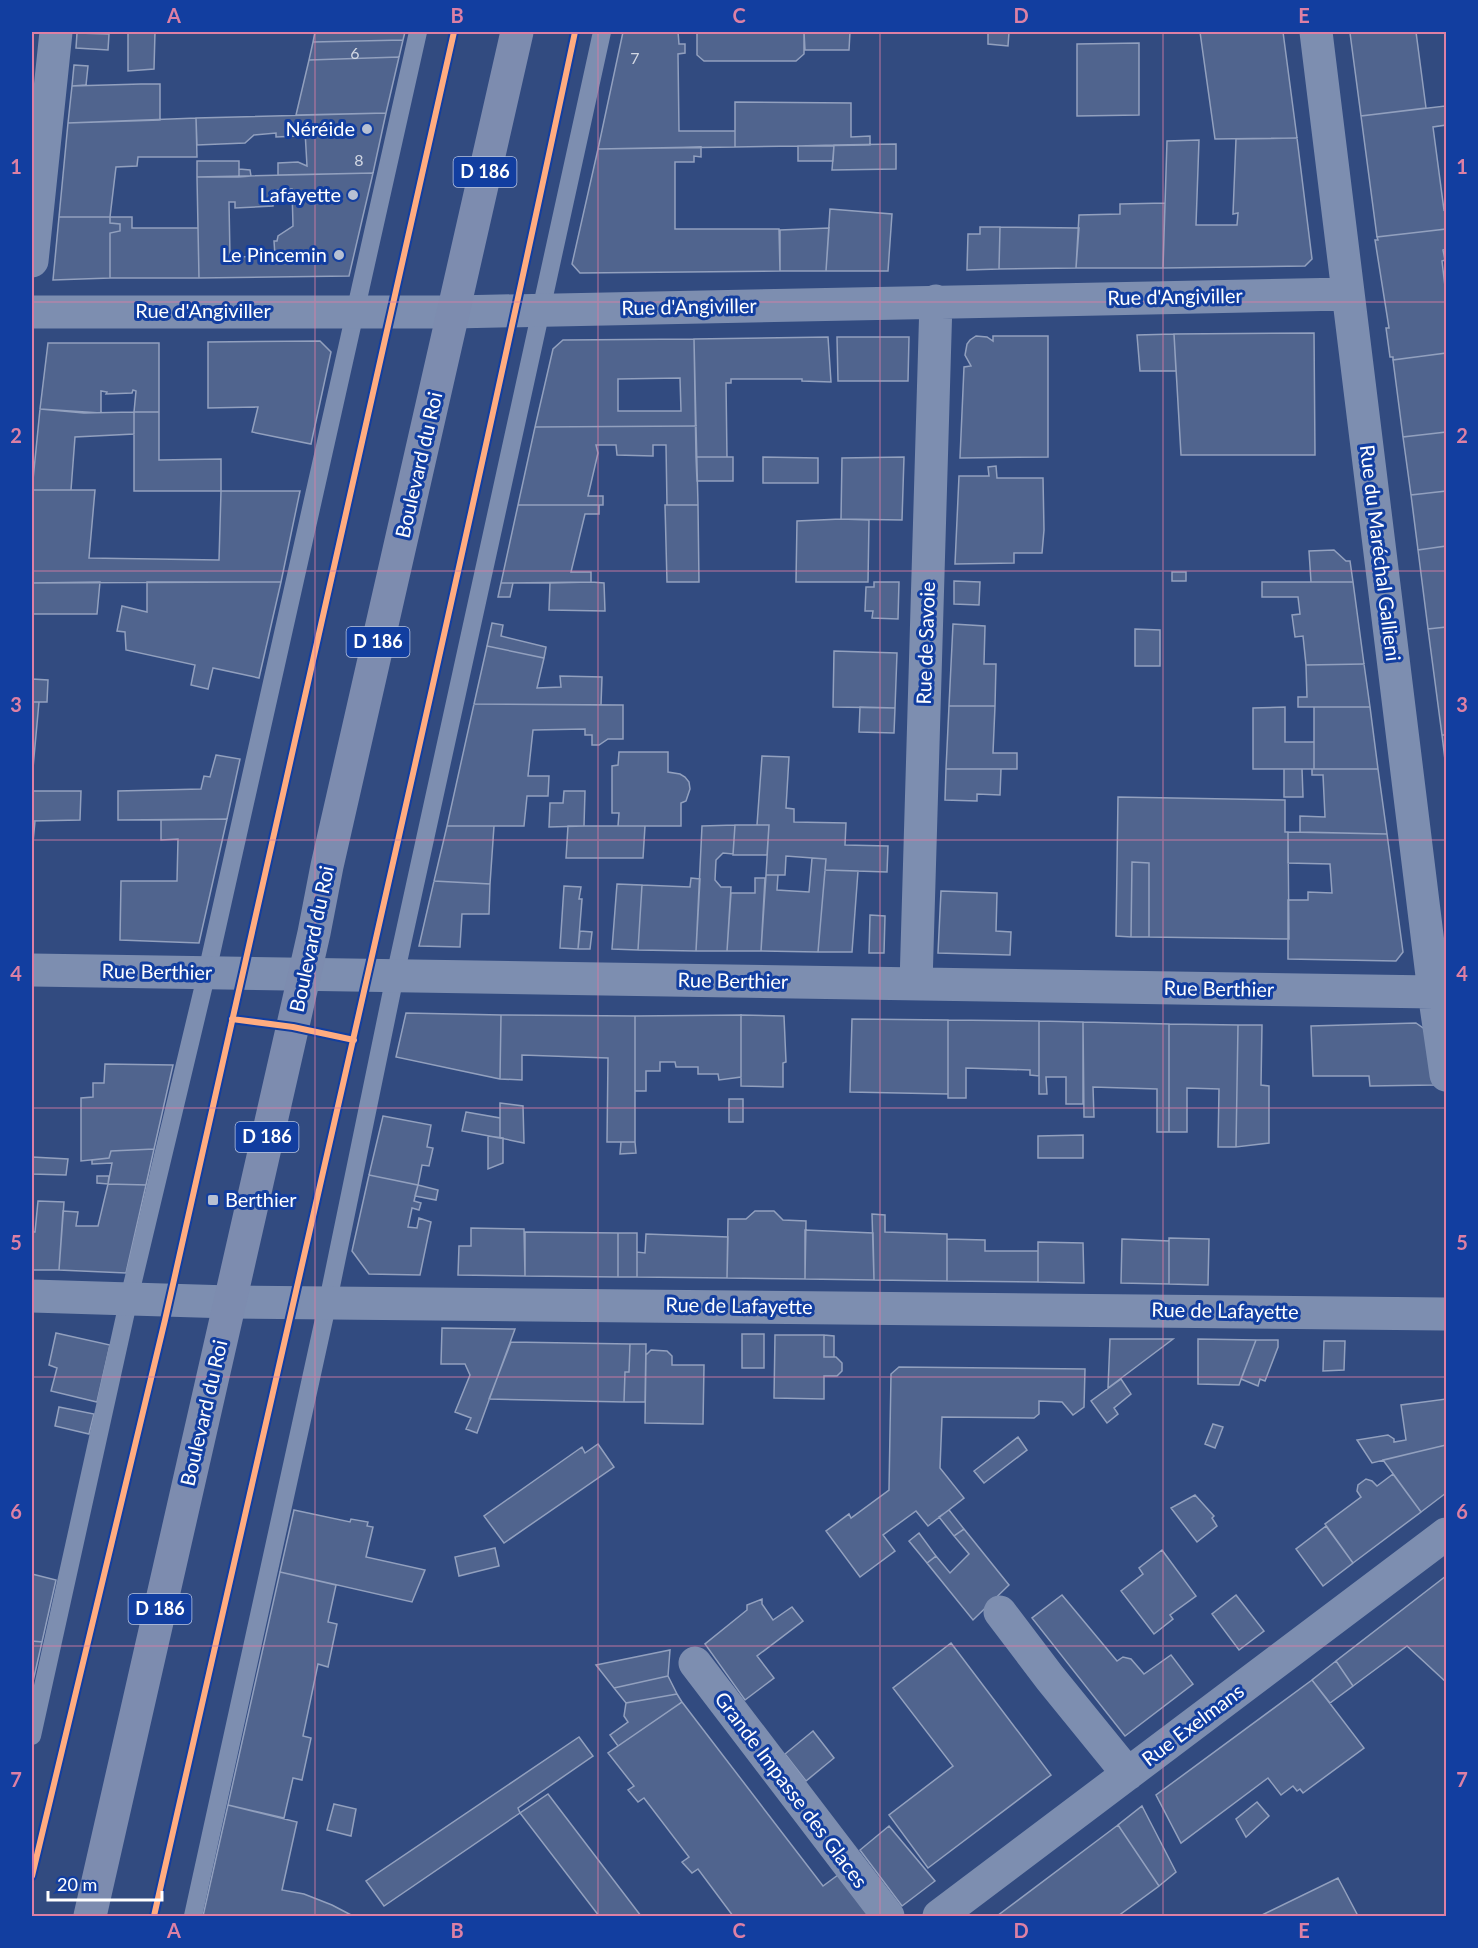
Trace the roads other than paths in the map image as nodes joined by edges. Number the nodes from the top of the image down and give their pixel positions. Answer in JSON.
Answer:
{"nodes":[{"id":1,"x":56,"y":32,"type":"edge"},
{"id":2,"x":418,"y":32,"type":"edge"},
{"id":3,"x":517,"y":32,"type":"edge"},
{"id":4,"x":602,"y":32,"type":"edge"},
{"id":5,"x":1316,"y":32,"type":"edge"},
{"id":6,"x":32,"y":261,"type":"edge"},
{"id":7,"x":1347,"y":294,"type":"junction"},
{"id":8,"x":936,"y":301,"type":"junction"},
{"id":9,"x":539,"y":310,"type":"junction"},
{"id":10,"x":356,"y":311,"type":"junction"},
{"id":11,"x":32,"y":312,"type":"edge"},
{"id":12,"x":454,"y":312,"type":"junction"},
{"id":13,"x":32,"y":970,"type":"edge"},
{"id":14,"x":207,"y":972,"type":"junction"},
{"id":15,"x":305,"y":973,"type":"junction"},
{"id":16,"x":395,"y":976,"type":"junction"},
{"id":17,"x":916,"y":984,"type":"junction"},
{"id":18,"x":1434,"y":992,"type":"junction"},
{"id":19,"x":1446,"y":1075,"type":"edge"},
{"id":20,"x":32,"y":1296,"type":"edge"},
{"id":21,"x":129,"y":1298,"type":"junction"},
{"id":22,"x":230,"y":1302,"type":"junction"},
{"id":23,"x":328,"y":1302,"type":"junction"},
{"id":24,"x":1446,"y":1314,"type":"edge"},
{"id":25,"x":1446,"y":1534,"type":"edge"},
{"id":26,"x":1000,"y":1612,"type":"dead end"},
{"id":27,"x":694,"y":1663,"type":"dead end"},
{"id":28,"x":32,"y":1736,"type":"edge"},
{"id":29,"x":1128,"y":1774,"type":"junction"},
{"id":30,"x":90,"y":1917,"type":"edge"},
{"id":31,"x":193,"y":1917,"type":"edge"},
{"id":32,"x":888,"y":1917,"type":"edge"},
{"id":33,"x":939,"y":1917,"type":"edge"}],
"edges":[{"from":1,"to":6,"type":"street"},
{"from":2,"to":10,"type":"lane"},
{"from":3,"to":12,"type":"main road","name":"Boulevard du Roi","number":"D 186"},
{"from":4,"to":9,"type":"lane"},
{"from":5,"to":7,"type":"street","name":"Rue du Maréchal Gallieni"},
{"from":7,"to":8,"type":"street","name":"Rue d'Angiviller"},
{"from":7,"to":18,"type":"street","name":"Rue du Maréchal Gallieni"},
{"from":8,"to":9,"type":"street","name":"Rue d'Angiviller"},
{"from":8,"to":17,"type":"street","name":"Rue de Savoie"},
{"from":9,"to":12,"type":"street","name":"Rue d'Angiviller"},
{"from":9,"to":16,"type":"lane"},
{"from":10,"to":11,"type":"street","name":"Rue d'Angiviller"},
{"from":10,"to":12,"type":"street","name":"Rue d'Angiviller"},
{"from":10,"to":14,"type":"lane"},
{"from":12,"to":15,"type":"main road","name":"Boulevard du Roi","number":"D 186"},
{"from":13,"to":14,"type":"street","name":"Rue Berthier"},
{"from":14,"to":15,"type":"street","name":"Rue Berthier"},
{"from":14,"to":21,"type":"lane"},
{"from":15,"to":16,"type":"street","name":"Rue Berthier"},
{"from":15,"to":22,"type":"main road","name":"Boulevard du Roi","number":"D 186"},
{"from":16,"to":17,"type":"street","name":"Rue Berthier"},
{"from":16,"to":23,"type":"lane"},
{"from":17,"to":18,"type":"street","name":"Rue Berthier"},
{"from":18,"to":19,"type":"street","name":"Rue du Maréchal Gallieni"},
{"from":20,"to":21,"type":"street","name":"Rue de Lafayette"},
{"from":21,"to":22,"type":"street","name":"Rue de Lafayette"},
{"from":21,"to":28,"type":"lane"},
{"from":22,"to":23,"type":"street","name":"Rue de Lafayette"},
{"from":22,"to":30,"type":"main road","name":"Boulevard du Roi","number":"D 186"},
{"from":23,"to":24,"type":"street","name":"Rue de Lafayette"},
{"from":23,"to":31,"type":"lane"},
{"from":25,"to":29,"type":"street","name":"Rue Exelmans"},
{"from":26,"to":29,"type":"street"},
{"from":27,"to":32,"type":"street","name":"Grande Impasse des Glaces"},
{"from":29,"to":33,"type":"street","name":"Rue Exelmans"}]}
